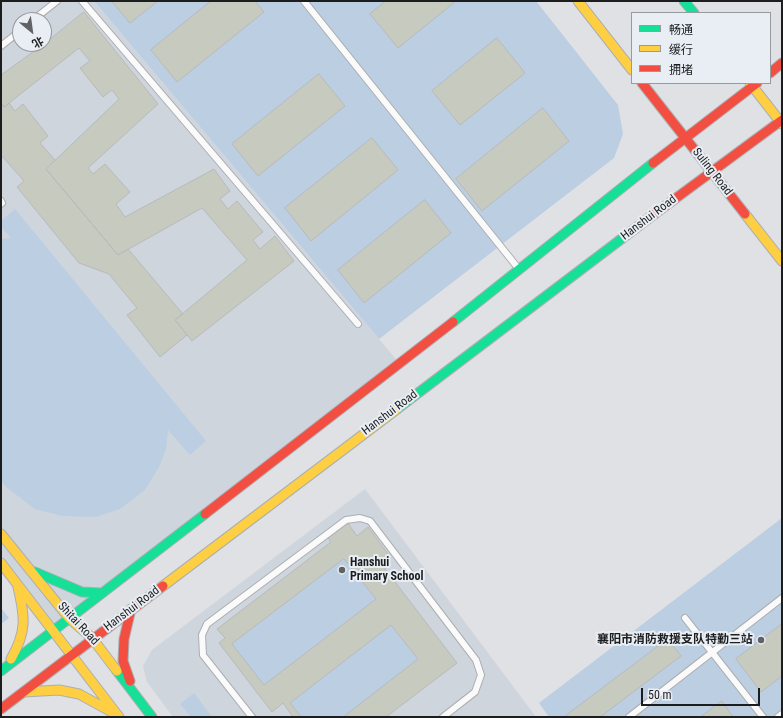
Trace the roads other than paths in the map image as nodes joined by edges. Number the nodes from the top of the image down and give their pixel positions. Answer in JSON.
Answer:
{"nodes":[{"id":1,"x":57,"y":1,"type":"edge"},
{"id":2,"x":82,"y":1,"type":"edge"},
{"id":3,"x":304,"y":1,"type":"edge"},
{"id":4,"x":578,"y":1,"type":"edge"},
{"id":5,"x":684,"y":1,"type":"edge"},
{"id":6,"x":43,"y":12,"type":"edge"},
{"id":7,"x":693,"y":12,"type":"edge"},
{"id":8,"x":12,"y":37,"type":"edge"},
{"id":9,"x":1,"y":46,"type":"edge"},
{"id":10,"x":782,"y":63,"type":"edge"},
{"id":11,"x":631,"y":69,"type":"edge"},
{"id":12,"x":771,"y":72,"type":"edge"},
{"id":13,"x":643,"y":84,"type":"edge"},
{"id":14,"x":753,"y":84,"type":"edge"},
{"id":15,"x":781,"y":122,"type":"edge"},
{"id":16,"x":685,"y":138,"type":"junction"},
{"id":17,"x":711,"y":171,"type":"junction"},
{"id":18,"x":782,"y":261,"type":"edge"},
{"id":19,"x":520,"y":269,"type":"junction"},
{"id":20,"x":358,"y":324,"type":"dead end"},
{"id":21,"x":1,"y":534,"type":"edge"},
{"id":22,"x":1,"y":563,"type":"edge"},
{"id":23,"x":30,"y":569,"type":"junction"},
{"id":24,"x":17,"y":583,"type":"junction"},
{"id":25,"x":102,"y":593,"type":"junction"},
{"id":26,"x":782,"y":598,"type":"edge"},
{"id":27,"x":131,"y":609,"type":"junction"},
{"id":28,"x":70,"y":618,"type":"junction"},
{"id":29,"x":685,"y":618,"type":"dead end"},
{"id":30,"x":54,"y":630,"type":"junction"},
{"id":31,"x":92,"y":638,"type":"junction"},
{"id":32,"x":712,"y":653,"type":"junction"},
{"id":33,"x":72,"y":654,"type":"junction"},
{"id":34,"x":4,"y":669,"type":"edge"},
{"id":35,"x":24,"y":692,"type":"junction"},
{"id":36,"x":136,"y":697,"type":"junction"},
{"id":37,"x":1,"y":709,"type":"edge"},
{"id":38,"x":782,"y":714,"type":"edge"},
{"id":39,"x":117,"y":715,"type":"edge"},
{"id":40,"x":152,"y":717,"type":"edge"},
{"id":41,"x":252,"y":717,"type":"edge"},
{"id":42,"x":443,"y":717,"type":"edge"},
{"id":43,"x":629,"y":717,"type":"edge"},
{"id":44,"x":762,"y":717,"type":"edge"},
{"id":45,"x":778,"y":717,"type":"edge"}],
"edges":[{"from":1,"to":6,"type":"lane"},
{"from":2,"to":20,"type":"lane"},
{"from":3,"to":19,"type":"lane"},
{"from":4,"to":11,"type":"main road"},
{"from":5,"to":7,"type":"main road"},
{"from":8,"to":9,"type":"lane"},
{"from":10,"to":12,"type":"main road"},
{"from":13,"to":16,"type":"main road","name":"Suling Road"},
{"from":14,"to":15,"type":"main road"},
{"from":14,"to":16,"type":"main road"},
{"from":15,"to":17,"type":"main road","name":"Hanshui Road"},
{"from":16,"to":17,"type":"main road","name":"Suling Road"},
{"from":16,"to":19,"type":"main road"},
{"from":17,"to":18,"type":"main road","name":"Suling Road"},
{"from":17,"to":27,"type":"main road","name":"Hanshui Road"},
{"from":19,"to":25,"type":"main road"},
{"from":21,"to":23,"type":"main road","name":"Shitai Road"},
{"from":22,"to":24,"type":"main road","name":"Shitai Road"},
{"from":23,"to":25,"type":"main road"},
{"from":23,"to":28,"type":"main road","name":"Shitai Road"},
{"from":24,"to":30,"type":"main road","name":"Shitai Road"},
{"from":24,"to":34,"type":"main road"},
{"from":25,"to":28,"type":"main road"},
{"from":26,"to":32,"type":"lane"},
{"from":27,"to":31,"type":"main road","name":"Hanshui Road"},
{"from":27,"to":36,"type":"main road"},
{"from":28,"to":30,"type":"main road"},
{"from":28,"to":31,"type":"main road","name":"Shitai Road"},
{"from":29,"to":32,"type":"lane"},
{"from":30,"to":33,"type":"main road","name":"Shitai Road"},
{"from":30,"to":34,"type":"main road"},
{"from":31,"to":33,"type":"main road","name":"Hanshui Road"},
{"from":31,"to":36,"type":"main road","name":"Shitai Road"},
{"from":32,"to":43,"type":"lane"},
{"from":32,"to":44,"type":"lane"},
{"from":33,"to":35,"type":"main road","name":"Hanshui Road"},
{"from":33,"to":39,"type":"main road","name":"Shitai Road"},
{"from":35,"to":37,"type":"main road","name":"Hanshui Road"},
{"from":35,"to":39,"type":"main road"},
{"from":36,"to":40,"type":"main road","name":"Shitai Road"},
{"from":38,"to":45,"type":"lane"},
{"from":41,"to":42,"type":"lane"}]}
